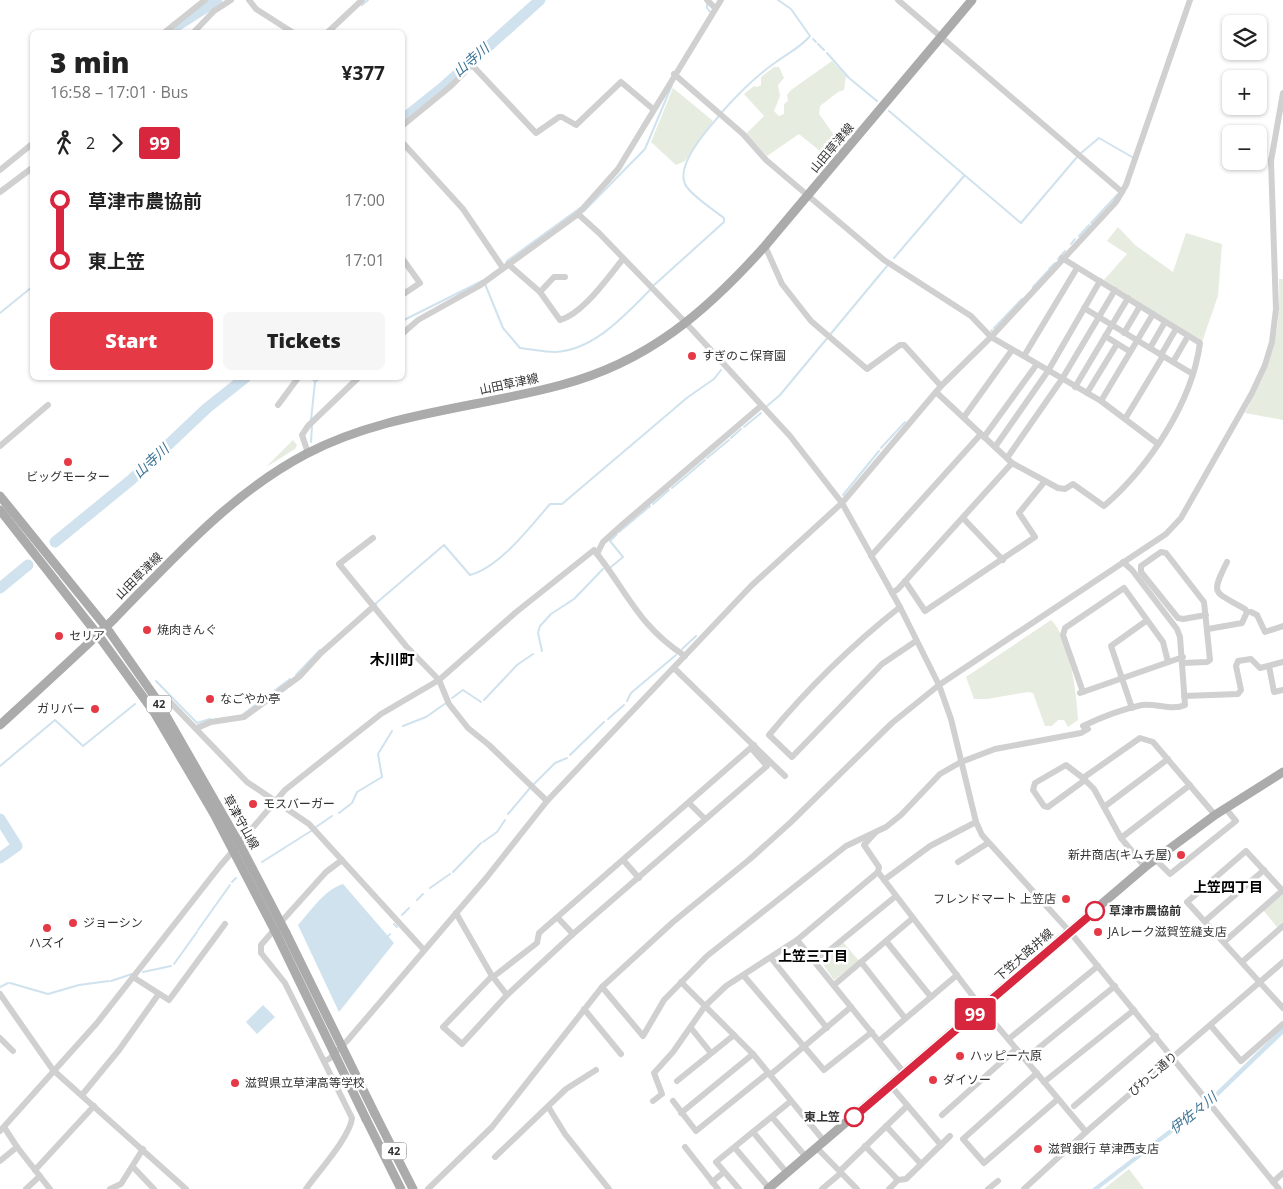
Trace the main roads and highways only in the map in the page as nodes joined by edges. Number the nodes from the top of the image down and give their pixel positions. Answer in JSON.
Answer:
{"nodes":[{"id":1,"x":972,"y":0,"type":"edge"},
{"id":2,"x":0,"y":496,"type":"edge"},
{"id":3,"x":0,"y":510,"type":"edge"},
{"id":4,"x":106,"y":627,"type":"junction"},
{"id":5,"x":98,"y":635,"type":"junction"},
{"id":6,"x":0,"y":724,"type":"edge"},
{"id":7,"x":1281,"y":776,"type":"edge"},
{"id":8,"x":236,"y":847,"type":"junction"},
{"id":9,"x":401,"y":1189,"type":"edge"},
{"id":10,"x":413,"y":1189,"type":"edge"},
{"id":11,"x":768,"y":1189,"type":"edge"}],
"edges":[{"from":1,"to":4,"type":"main road","name":"山田草津線"},
{"from":2,"to":4,"type":"main road","name":"草津守山線","number":"42"},
{"from":3,"to":5,"type":"main road","name":"草津守山線","number":"42"},
{"from":4,"to":5,"type":"main road","name":"山田草津線"},
{"from":4,"to":8,"type":"main road","name":"草津守山線","number":"42"},
{"from":5,"to":6,"type":"main road","name":"山田草津線"},
{"from":5,"to":8,"type":"main road","name":"草津守山線","number":"42"},
{"from":7,"to":11,"type":"main road","name":"下笠大路井線"},
{"from":8,"to":9,"type":"main road","name":"草津守山線","number":"42","bridge":true},
{"from":8,"to":10,"type":"main road","name":"草津守山線","number":"42","bridge":true}]}
